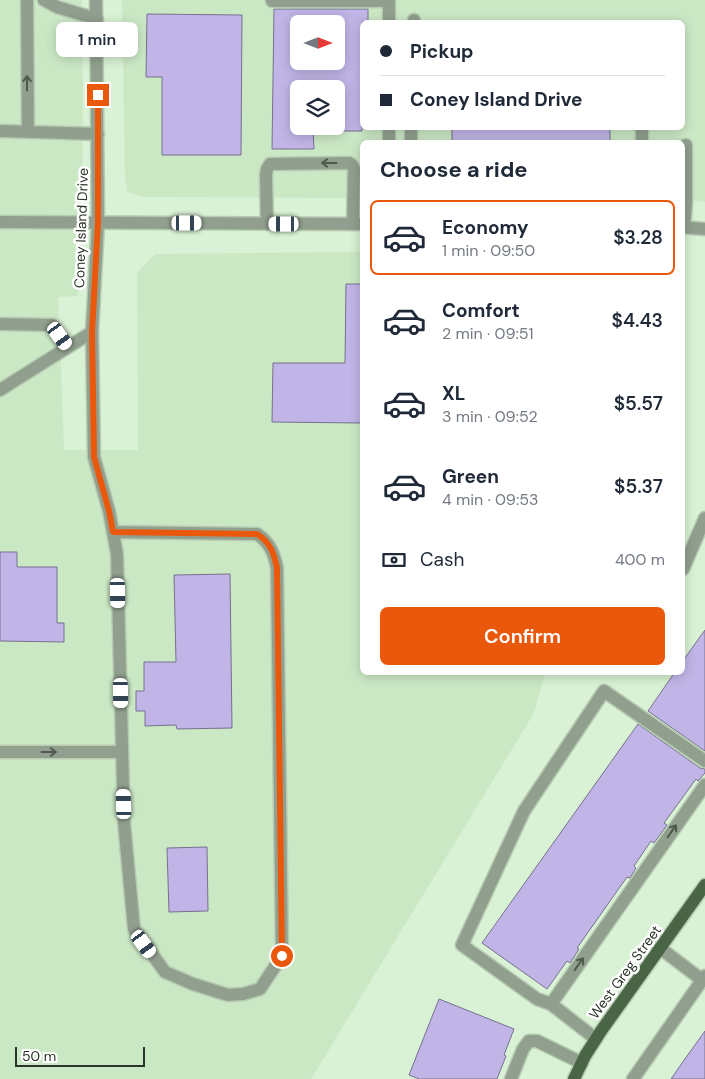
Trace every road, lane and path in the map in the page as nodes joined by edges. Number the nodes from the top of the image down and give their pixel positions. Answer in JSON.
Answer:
{"nodes":[{"id":1,"x":27,"y":0,"type":"edge"},
{"id":2,"x":44,"y":0,"type":"edge"},
{"id":3,"x":96,"y":0,"type":"edge"},
{"id":4,"x":272,"y":1,"type":"edge"},
{"id":5,"x":389,"y":1,"type":"edge"},
{"id":6,"x":96,"y":19,"type":"junction"},
{"id":7,"x":389,"y":20,"type":"edge"},
{"id":8,"x":0,"y":131,"type":"edge"},
{"id":9,"x":28,"y":132,"type":"junction"},
{"id":10,"x":98,"y":134,"type":"junction"},
{"id":11,"x":686,"y":145,"type":"dead end"},
{"id":12,"x":685,"y":211,"type":"edge"},
{"id":13,"x":0,"y":222,"type":"edge"},
{"id":14,"x":98,"y":222,"type":"junction"},
{"id":15,"x":267,"y":224,"type":"junction"},
{"id":16,"x":358,"y":224,"type":"edge"},
{"id":17,"x":685,"y":227,"type":"edge"},
{"id":18,"x":705,"y":229,"type":"edge"},
{"id":19,"x":0,"y":324,"type":"edge"},
{"id":20,"x":92,"y":332,"type":"junction"},
{"id":21,"x":68,"y":347,"type":"junction"},
{"id":22,"x":0,"y":390,"type":"edge"},
{"id":23,"x":705,"y":518,"type":"edge"},
{"id":24,"x":113,"y":532,"type":"junction"},
{"id":25,"x":685,"y":564,"type":"edge"},
{"id":26,"x":0,"y":752,"type":"edge"},
{"id":27,"x":122,"y":752,"type":"junction"},
{"id":28,"x":705,"y":761,"type":"edge"},
{"id":29,"x":705,"y":785,"type":"edge"},
{"id":30,"x":705,"y":885,"type":"edge"},
{"id":31,"x":660,"y":948,"type":"junction"},
{"id":32,"x":703,"y":978,"type":"edge"},
{"id":33,"x":551,"y":1004,"type":"junction"},
{"id":34,"x":596,"y":1040,"type":"junction"},
{"id":35,"x":582,"y":1063,"type":"junction"},
{"id":36,"x":511,"y":1079,"type":"edge"},
{"id":37,"x":574,"y":1079,"type":"edge"},
{"id":38,"x":634,"y":1079,"type":"edge"}],
"edges":[{"from":9,"to":1,"type":"street","one_way":true},
{"from":2,"to":6,"type":"street"},
{"from":3,"to":6,"type":"street","name":"Coney Island Drive"},
{"from":4,"to":5,"type":"street"},
{"from":5,"to":7,"type":"street"},
{"from":6,"to":10,"type":"street","name":"Coney Island Drive"},
{"from":8,"to":9,"type":"street"},
{"from":9,"to":10,"type":"street"},
{"from":10,"to":14,"type":"street","name":"Coney Island Drive"},
{"from":11,"to":12,"type":"street"},
{"from":13,"to":14,"type":"street"},
{"from":14,"to":15,"type":"street"},
{"from":14,"to":20,"type":"street","name":"Coney Island Drive"},
{"from":15,"to":16,"type":"street"},
{"from":16,"to":15,"type":"street","one_way":true},
{"from":17,"to":18,"type":"street"},
{"from":19,"to":21,"type":"street"},
{"from":20,"to":21,"type":"street"},
{"from":20,"to":24,"type":"street","name":"Coney Island Drive"},
{"from":21,"to":22,"type":"street"},
{"from":23,"to":25,"type":"street"},
{"from":24,"to":27,"type":"street","name":"Coney Island Drive"},
{"from":24,"to":27,"type":"street","name":"Coney Island Drive"},
{"from":26,"to":27,"type":"street","one_way":true},
{"from":28,"to":33,"type":"street"},
{"from":33,"to":29,"type":"street","one_way":true},
{"from":30,"to":31,"type":"main road","name":"West Greg Street"},
{"from":31,"to":32,"type":"street"},
{"from":31,"to":34,"type":"main road","name":"West Greg Street"},
{"from":32,"to":38,"type":"street"},
{"from":33,"to":34,"type":"street"},
{"from":34,"to":35,"type":"main road","name":"West Greg Street"},
{"from":35,"to":36,"type":"street"},
{"from":35,"to":37,"type":"main road","name":"West Greg Street"}]}
